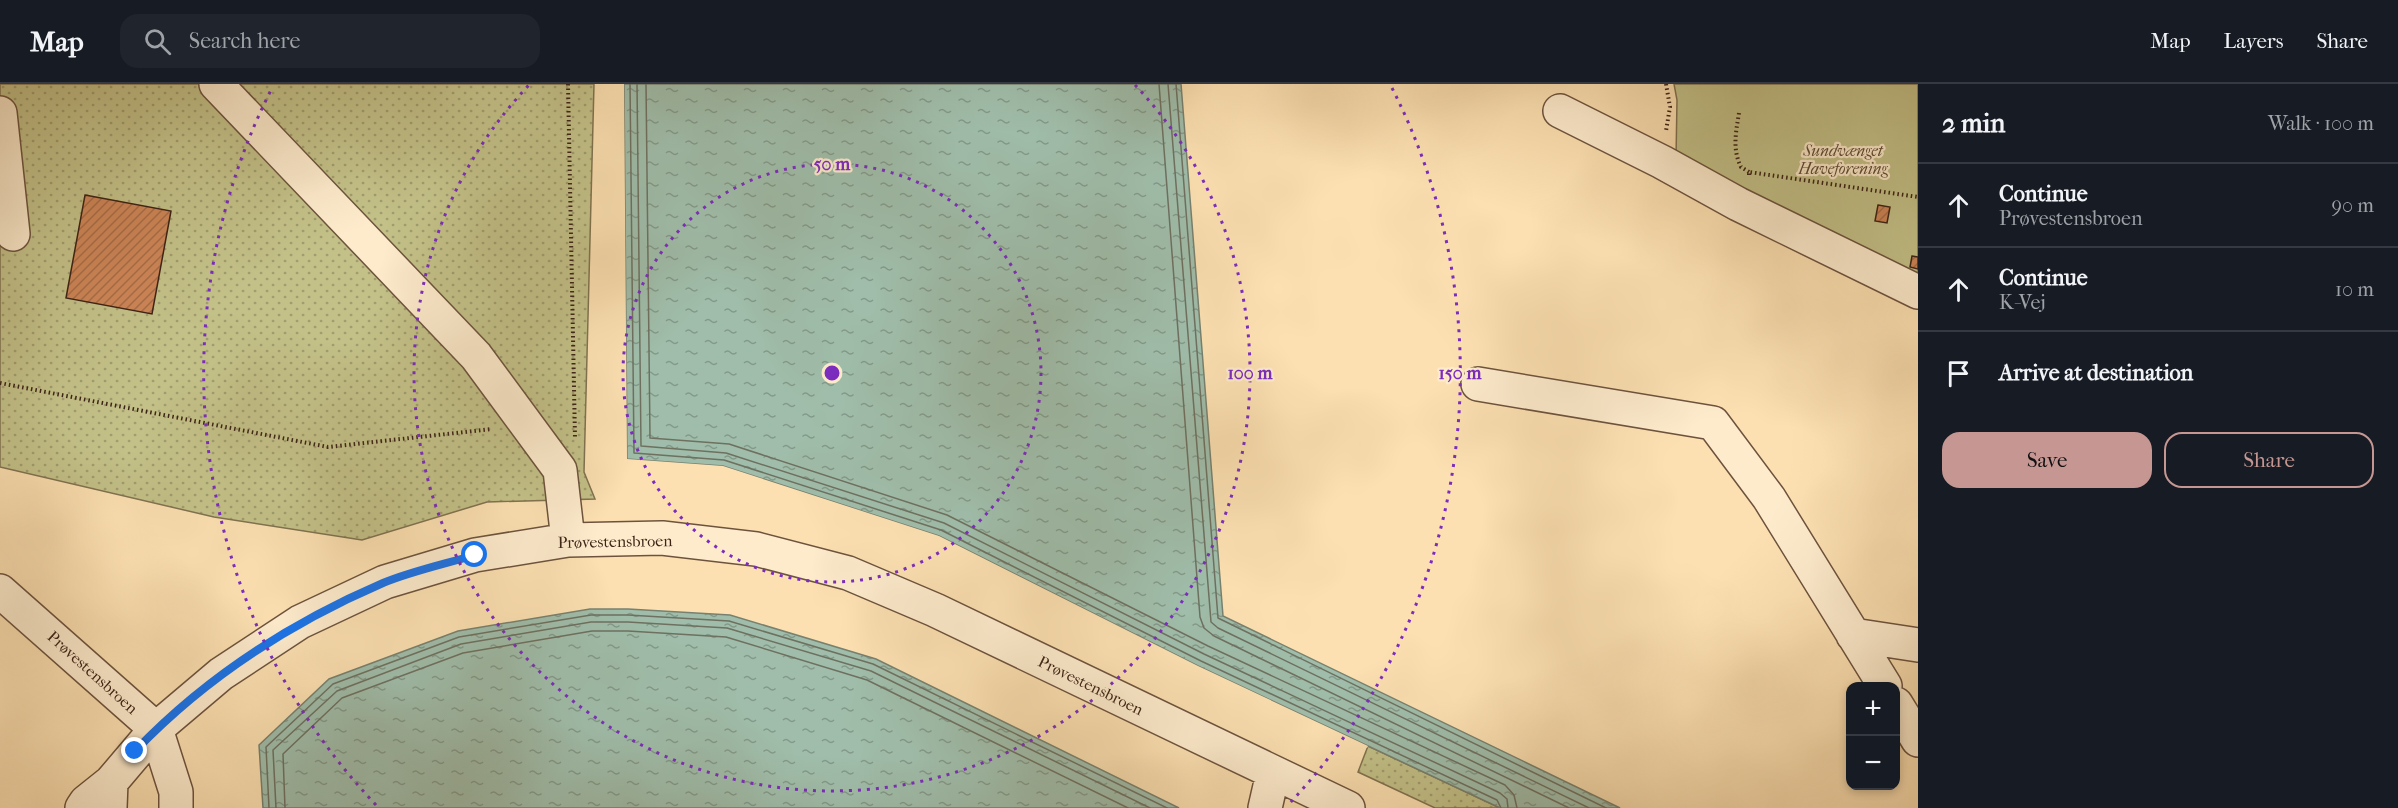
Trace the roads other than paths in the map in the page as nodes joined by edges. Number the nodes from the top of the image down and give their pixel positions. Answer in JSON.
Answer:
{"nodes":[{"id":1,"x":216,"y":84,"type":"edge"},
{"id":2,"x":1560,"y":111,"type":"dead end"},
{"id":3,"x":0,"y":113,"type":"edge"},
{"id":4,"x":13,"y":234,"type":"dead end"},
{"id":5,"x":1918,"y":292,"type":"edge"},
{"id":6,"x":1479,"y":384,"type":"dead end"},
{"id":7,"x":568,"y":540,"type":"junction"},
{"id":8,"x":0,"y":591,"type":"edge"},
{"id":9,"x":1853,"y":635,"type":"junction"},
{"id":10,"x":1918,"y":645,"type":"edge"},
{"id":11,"x":1882,"y":682,"type":"edge"},
{"id":12,"x":1900,"y":711,"type":"edge"},
{"id":13,"x":156,"y":729,"type":"junction"},
{"id":14,"x":1918,"y":740,"type":"edge"},
{"id":15,"x":1273,"y":773,"type":"junction"},
{"id":16,"x":110,"y":795,"type":"edge"},
{"id":17,"x":82,"y":808,"type":"edge"},
{"id":18,"x":176,"y":808,"type":"edge"},
{"id":19,"x":1265,"y":808,"type":"edge"},
{"id":20,"x":1348,"y":808,"type":"edge"}],
"edges":[{"from":1,"to":7,"type":"street"},
{"from":2,"to":5,"type":"street"},
{"from":3,"to":4,"type":"street"},
{"from":6,"to":9,"type":"street"},
{"from":7,"to":13,"type":"street","name":"Prøvestensbroen"},
{"from":7,"to":15,"type":"street","name":"Prøvestensbroen"},
{"from":8,"to":13,"type":"street","name":"Prøvestensbroen"},
{"from":9,"to":10,"type":"street"},
{"from":9,"to":11,"type":"street"},
{"from":12,"to":14,"type":"street"},
{"from":13,"to":16,"type":"street"},
{"from":13,"to":18,"type":"street"},
{"from":15,"to":19,"type":"street"},
{"from":15,"to":20,"type":"street","name":"Prøvestensbroen"},
{"from":16,"to":17,"type":"street"}]}
